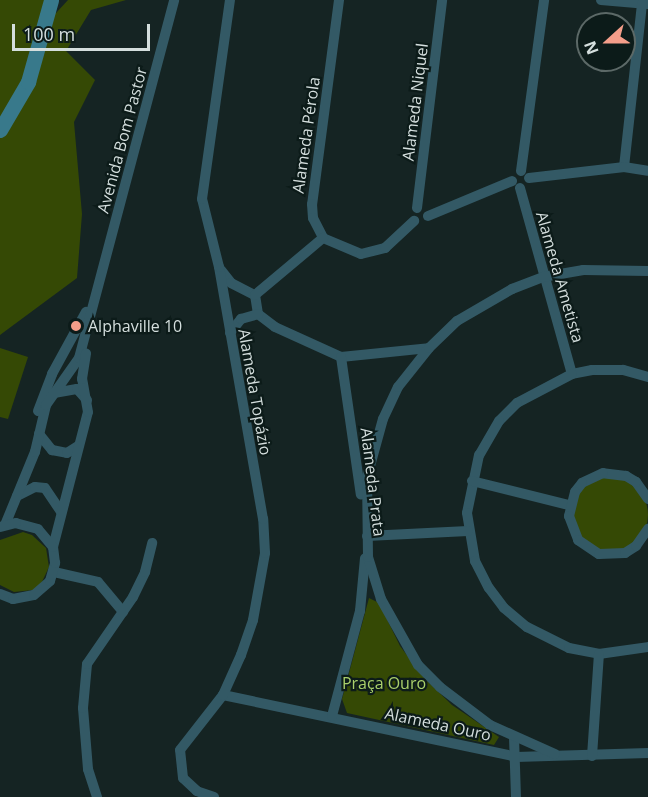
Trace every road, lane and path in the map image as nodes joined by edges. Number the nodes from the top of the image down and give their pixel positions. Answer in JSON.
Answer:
{"nodes":[{"id":1,"x":51,"y":0,"type":"edge"},
{"id":2,"x":174,"y":0,"type":"edge"},
{"id":3,"x":230,"y":0,"type":"edge"},
{"id":4,"x":339,"y":0,"type":"edge"},
{"id":5,"x":442,"y":0,"type":"edge"},
{"id":6,"x":544,"y":0,"type":"edge"},
{"id":7,"x":601,"y":0,"type":"edge"},
{"id":8,"x":645,"y":4,"type":"edge"},
{"id":9,"x":0,"y":130,"type":"edge"},
{"id":10,"x":624,"y":167,"type":"junction"},
{"id":11,"x":648,"y":171,"type":"edge"},
{"id":12,"x":525,"y":175,"type":"junction"},
{"id":13,"x":516,"y":185,"type":"junction"},
{"id":14,"x":417,"y":208,"type":"junction"},
{"id":15,"x":428,"y":216,"type":"junction"},
{"id":16,"x":414,"y":221,"type":"junction"},
{"id":17,"x":323,"y":238,"type":"junction"},
{"id":18,"x":648,"y":271,"type":"edge"},
{"id":19,"x":543,"y":277,"type":"junction"},
{"id":20,"x":226,"y":284,"type":"junction"},
{"id":21,"x":99,"y":288,"type":"junction"},
{"id":22,"x":255,"y":295,"type":"junction"},
{"id":23,"x":227,"y":313,"type":"junction"},
{"id":24,"x":258,"y":314,"type":"junction"},
{"id":25,"x":241,"y":319,"type":"junction"},
{"id":26,"x":230,"y":333,"type":"junction"},
{"id":27,"x":429,"y":348,"type":"junction"},
{"id":28,"x":341,"y":357,"type":"junction"},
{"id":29,"x":572,"y":374,"type":"junction"},
{"id":30,"x":648,"y":376,"type":"edge"},
{"id":31,"x":54,"y":393,"type":"junction"},
{"id":32,"x":88,"y":402,"type":"junction"},
{"id":33,"x":39,"y":434,"type":"junction"},
{"id":34,"x":78,"y":446,"type":"junction"},
{"id":35,"x":35,"y":452,"type":"junction"},
{"id":36,"x":355,"y":455,"type":"junction"},
{"id":37,"x":373,"y":456,"type":"junction"},
{"id":38,"x":471,"y":481,"type":"junction"},
{"id":39,"x":16,"y":497,"type":"junction"},
{"id":40,"x":648,"y":499,"type":"edge"},
{"id":41,"x":569,"y":505,"type":"junction"},
{"id":42,"x":61,"y":512,"type":"junction"},
{"id":43,"x":2,"y":526,"type":"edge"},
{"id":44,"x":648,"y":529,"type":"edge"},
{"id":45,"x":468,"y":531,"type":"junction"},
{"id":46,"x":367,"y":536,"type":"junction"},
{"id":47,"x":152,"y":543,"type":"dead end"},
{"id":48,"x":53,"y":547,"type":"junction"},
{"id":49,"x":54,"y":572,"type":"junction"},
{"id":50,"x":1,"y":596,"type":"edge"},
{"id":51,"x":123,"y":612,"type":"junction"},
{"id":52,"x":648,"y":647,"type":"edge"},
{"id":53,"x":599,"y":654,"type":"junction"},
{"id":54,"x":223,"y":695,"type":"junction"},
{"id":55,"x":332,"y":716,"type":"junction"},
{"id":56,"x":514,"y":736,"type":"junction"},
{"id":57,"x":648,"y":753,"type":"edge"},
{"id":58,"x":555,"y":754,"type":"junction"},
{"id":59,"x":592,"y":756,"type":"junction"},
{"id":60,"x":516,"y":757,"type":"junction"},
{"id":61,"x":97,"y":797,"type":"edge"},
{"id":62,"x":214,"y":797,"type":"edge"},
{"id":63,"x":516,"y":797,"type":"edge"}],
"edges":[{"from":1,"to":9,"type":"street"},
{"from":2,"to":21,"type":"street","name":"Avenida Bom Pastor"},
{"from":3,"to":20,"type":"street","name":"Alameda Topázio"},
{"from":4,"to":17,"type":"street","name":"Alameda Pérola"},
{"from":5,"to":14,"type":"street","name":"Alameda Niquel"},
{"from":6,"to":12,"type":"street"},
{"from":7,"to":8,"type":"street"},
{"from":8,"to":10,"type":"street"},
{"from":10,"to":11,"type":"street"},
{"from":10,"to":12,"type":"street"},
{"from":12,"to":13,"type":"street"},
{"from":13,"to":15,"type":"street"},
{"from":13,"to":19,"type":"street","name":"Alameda Ametista"},
{"from":14,"to":15,"type":"street"},
{"from":14,"to":16,"type":"street"},
{"from":15,"to":16,"type":"street"},
{"from":16,"to":17,"type":"street"},
{"from":17,"to":22,"type":"street"},
{"from":18,"to":19,"type":"street"},
{"from":19,"to":27,"type":"street"},
{"from":19,"to":29,"type":"street","name":"Alameda Ametista"},
{"from":20,"to":22,"type":"street"},
{"from":20,"to":23,"type":"street","name":"Alameda Topázio"},
{"from":21,"to":31,"type":"street","name":"Avenida Bom Pastor"},
{"from":21,"to":32,"type":"street","name":"Avenida Bom Pastor"},
{"from":21,"to":35,"type":"street","name":"Avenida Bom Pastor"},
{"from":22,"to":24,"type":"street"},
{"from":23,"to":25,"type":"street"},
{"from":23,"to":26,"type":"street","name":"Alameda Topázio"},
{"from":24,"to":25,"type":"street"},
{"from":24,"to":28,"type":"street"},
{"from":25,"to":26,"type":"street"},
{"from":26,"to":54,"type":"street","name":"Alameda Topázio"},
{"from":27,"to":28,"type":"street"},
{"from":27,"to":37,"type":"street"},
{"from":28,"to":36,"type":"street","name":"Alameda Prata"},
{"from":29,"to":30,"type":"street"},
{"from":29,"to":38,"type":"street"},
{"from":31,"to":32,"type":"street"},
{"from":31,"to":33,"type":"street","name":"Avenida Bom Pastor"},
{"from":32,"to":34,"type":"street","name":"Avenida Bom Pastor"},
{"from":33,"to":34,"type":"street"},
{"from":33,"to":35,"type":"street","name":"Avenida Bom Pastor"},
{"from":34,"to":42,"type":"street","name":"Avenida Bom Pastor"},
{"from":35,"to":39,"type":"street","name":"Avenida Bom Pastor"},
{"from":36,"to":37,"type":"street"},
{"from":36,"to":46,"type":"street","name":"Alameda Prata"},
{"from":37,"to":46,"type":"street"},
{"from":38,"to":41,"type":"street"},
{"from":38,"to":45,"type":"street"},
{"from":39,"to":42,"type":"street"},
{"from":39,"to":43,"type":"street","name":"Avenida Bom Pastor"},
{"from":40,"to":41,"type":"street"},
{"from":41,"to":44,"type":"street"},
{"from":42,"to":48,"type":"street","name":"Avenida Bom Pastor"},
{"from":43,"to":48,"type":"street"},
{"from":45,"to":46,"type":"street"},
{"from":45,"to":53,"type":"street"},
{"from":46,"to":55,"type":"street","name":"Alameda Prata"},
{"from":46,"to":56,"type":"street"},
{"from":47,"to":51,"type":"street"},
{"from":48,"to":49,"type":"street","name":"Avenida Bom Pastor"},
{"from":49,"to":50,"type":"street"},
{"from":49,"to":51,"type":"street"},
{"from":51,"to":61,"type":"street"},
{"from":52,"to":53,"type":"street"},
{"from":53,"to":59,"type":"street"},
{"from":54,"to":55,"type":"street","name":"Alameda Ouro"},
{"from":54,"to":62,"type":"street","name":"Alameda Topázio"},
{"from":55,"to":60,"type":"street","name":"Alameda Ouro"},
{"from":56,"to":58,"type":"street"},
{"from":56,"to":60,"type":"street"},
{"from":57,"to":59,"type":"street","name":"Alameda Ouro"},
{"from":58,"to":59,"type":"street","name":"Alameda Ouro"},
{"from":58,"to":60,"type":"street","name":"Alameda Ouro"},
{"from":60,"to":63,"type":"street"}]}
